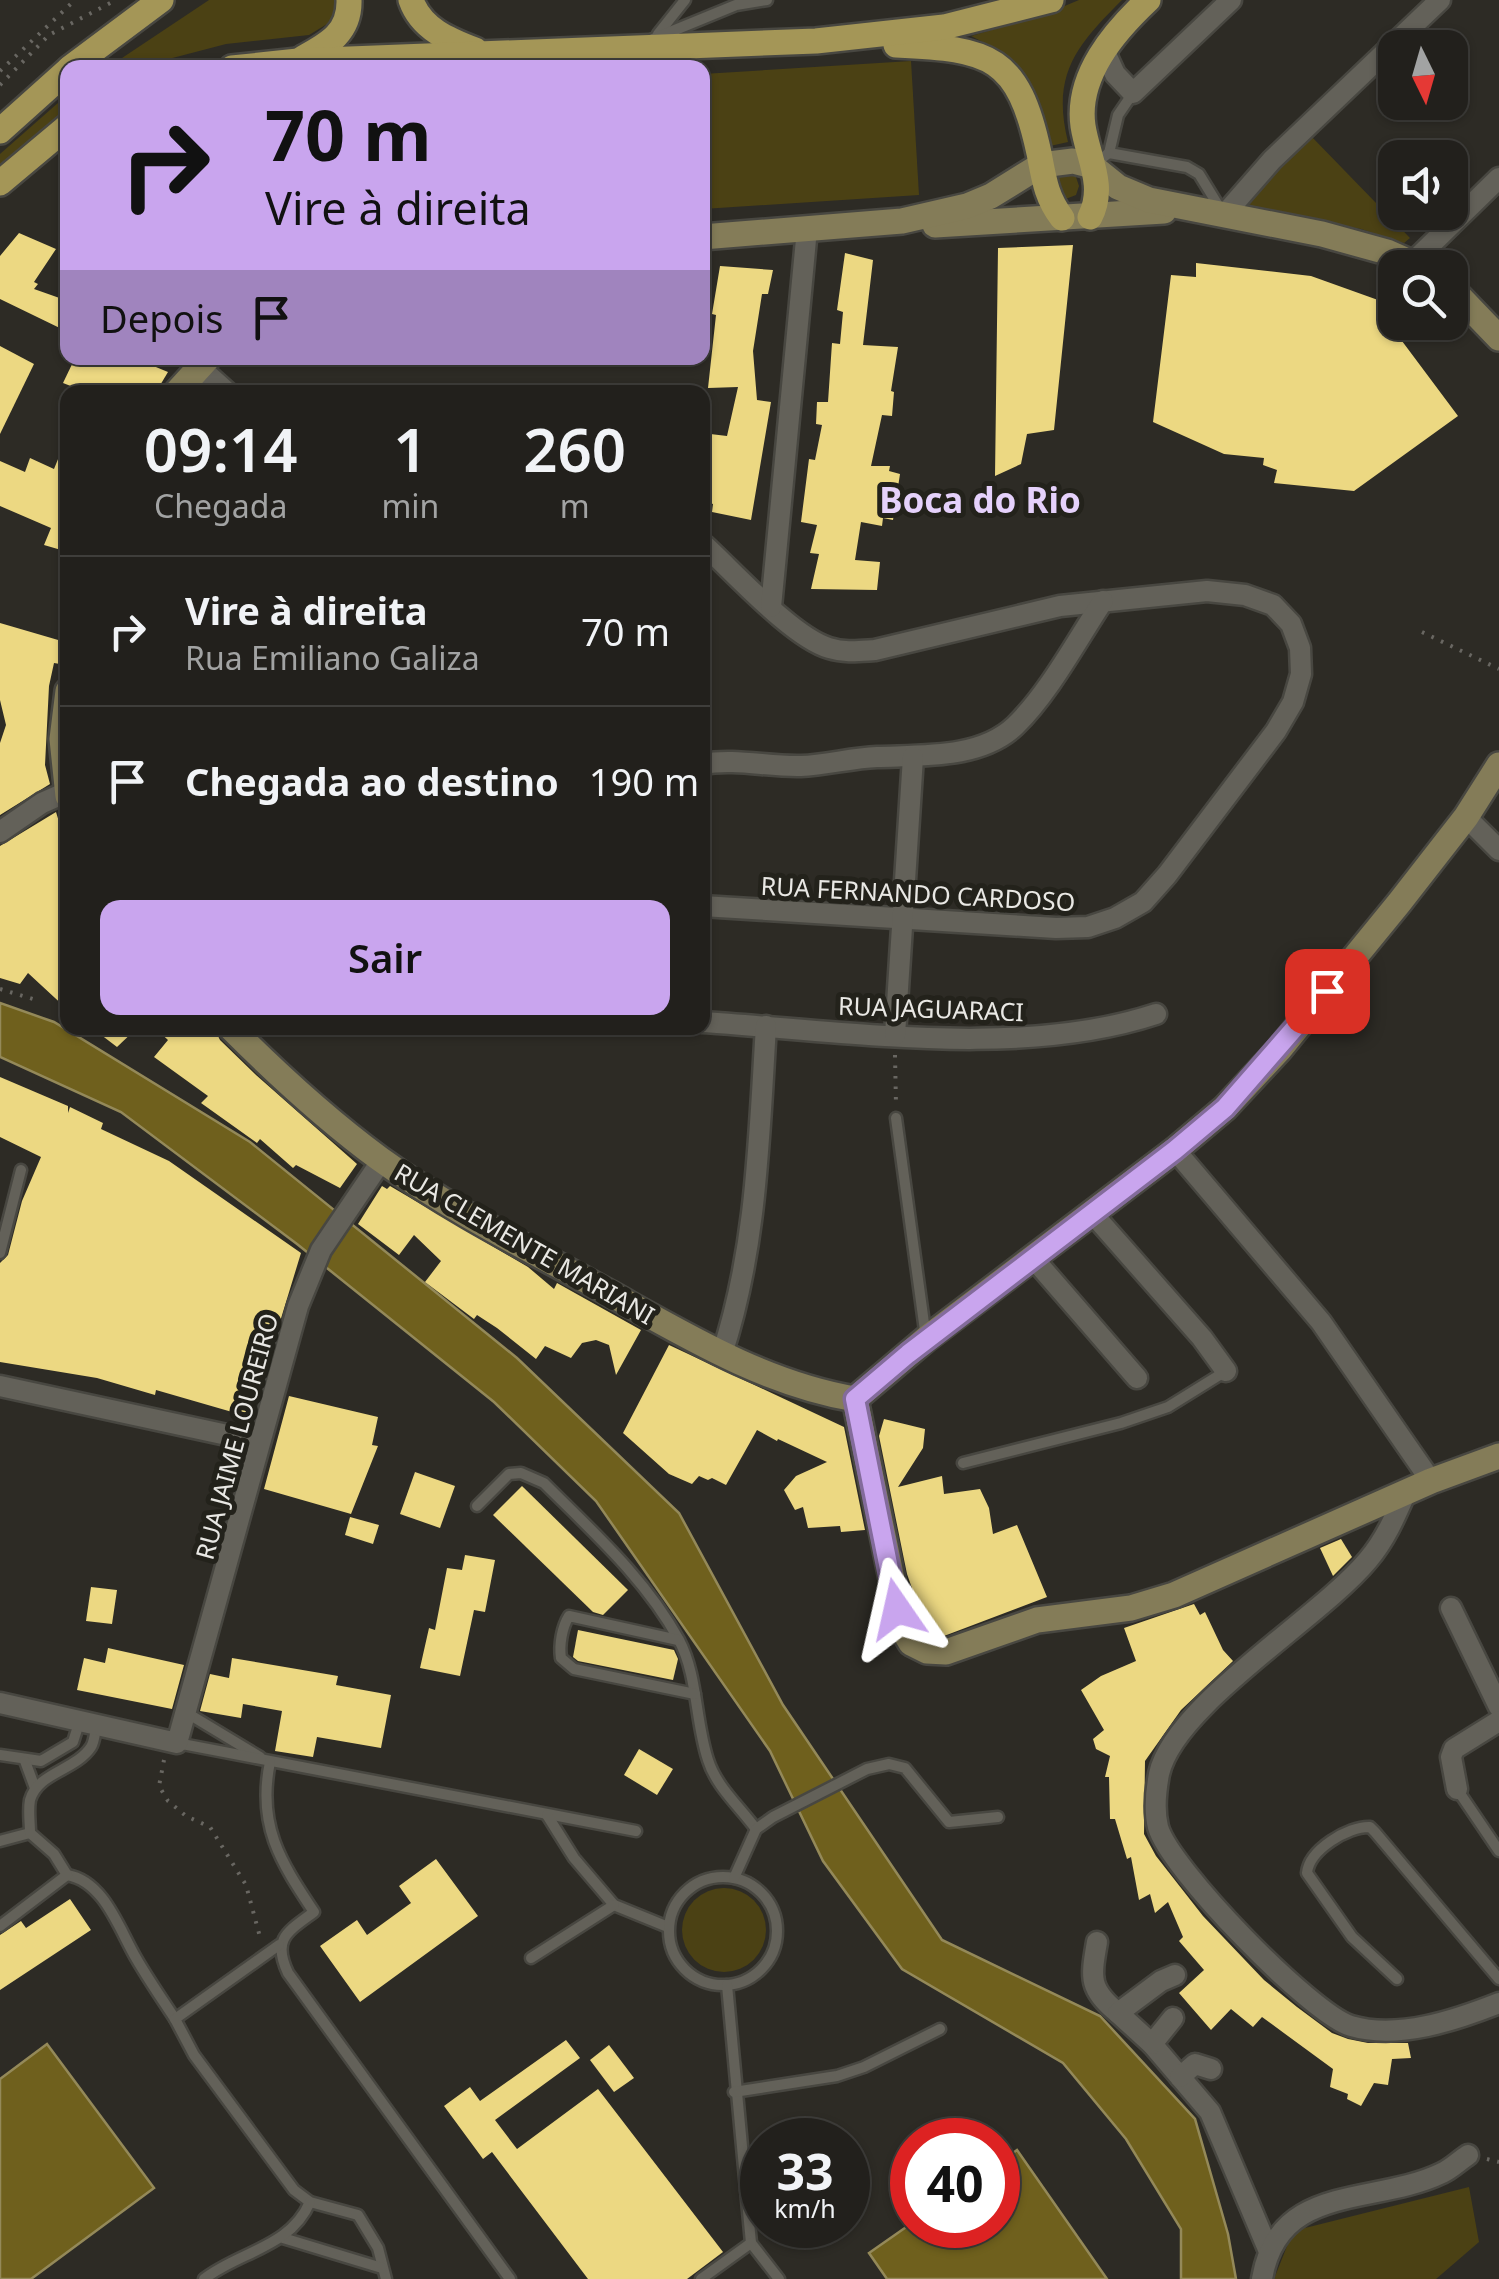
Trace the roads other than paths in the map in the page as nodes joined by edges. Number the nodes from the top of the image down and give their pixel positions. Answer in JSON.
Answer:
{"nodes":[{"id":1,"x":140,"y":0,"type":"edge"},
{"id":2,"x":162,"y":0,"type":"edge"},
{"id":3,"x":350,"y":0,"type":"edge"},
{"id":4,"x":412,"y":0,"type":"edge"},
{"id":5,"x":685,"y":0,"type":"edge"},
{"id":6,"x":767,"y":0,"type":"edge"},
{"id":7,"x":983,"y":0,"type":"edge"},
{"id":8,"x":1050,"y":0,"type":"edge"},
{"id":9,"x":1148,"y":0,"type":"edge"},
{"id":10,"x":1230,"y":0,"type":"edge"},
{"id":11,"x":1440,"y":0,"type":"edge"},
{"id":12,"x":736,"y":3,"type":"edge"},
{"id":13,"x":1020,"y":10,"type":"junction"},
{"id":14,"x":654,"y":38,"type":"junction"},
{"id":15,"x":816,"y":41,"type":"junction"},
{"id":16,"x":629,"y":48,"type":"junction"},
{"id":17,"x":1104,"y":50,"type":"junction"},
{"id":18,"x":482,"y":53,"type":"junction"},
{"id":19,"x":78,"y":60,"type":"edge"},
{"id":20,"x":80,"y":60,"type":"edge"},
{"id":21,"x":298,"y":60,"type":"joint"},
{"id":22,"x":60,"y":77,"type":"edge"},
{"id":23,"x":1132,"y":93,"type":"junction"},
{"id":24,"x":0,"y":131,"type":"edge"},
{"id":25,"x":60,"y":133,"type":"edge"},
{"id":26,"x":1101,"y":160,"type":"junction"},
{"id":27,"x":1042,"y":165,"type":"junction"},
{"id":28,"x":1499,"y":178,"type":"edge"},
{"id":29,"x":0,"y":184,"type":"edge"},
{"id":30,"x":1194,"y":210,"type":"junction"},
{"id":31,"x":1224,"y":215,"type":"junction"},
{"id":32,"x":1090,"y":216,"type":"junction"},
{"id":33,"x":1062,"y":218,"type":"junction"},
{"id":34,"x":902,"y":222,"type":"junction"},
{"id":35,"x":807,"y":230,"type":"junction"},
{"id":36,"x":710,"y":236,"type":"edge"},
{"id":37,"x":1429,"y":250,"type":"edge"},
{"id":38,"x":1378,"y":252,"type":"edge"},
{"id":39,"x":1468,"y":306,"type":"edge"},
{"id":40,"x":1499,"y":338,"type":"edge"},
{"id":41,"x":200,"y":365,"type":"edge"},
{"id":42,"x":205,"y":365,"type":"edge"},
{"id":43,"x":183,"y":385,"type":"edge"},
{"id":44,"x":221,"y":385,"type":"edge"},
{"id":45,"x":710,"y":550,"type":"edge"},
{"id":46,"x":1104,"y":601,"type":"junction"},
{"id":47,"x":771,"y":607,"type":"junction"},
{"id":48,"x":913,"y":757,"type":"junction"},
{"id":49,"x":710,"y":763,"type":"edge"},
{"id":50,"x":1499,"y":764,"type":"edge"},
{"id":51,"x":60,"y":797,"type":"edge"},
{"id":52,"x":1466,"y":816,"type":"junction"},
{"id":53,"x":0,"y":832,"type":"edge"},
{"id":54,"x":1499,"y":850,"type":"edge"},
{"id":55,"x":710,"y":907,"type":"edge"},
{"id":56,"x":903,"y":919,"type":"junction"},
{"id":57,"x":1156,"y":1014,"type":"dead end"},
{"id":58,"x":710,"y":1022,"type":"edge"},
{"id":59,"x":766,"y":1026,"type":"junction"},
{"id":60,"x":238,"y":1035,"type":"edge"},
{"id":61,"x":895,"y":1035,"type":"junction"},
{"id":62,"x":896,"y":1118,"type":"road end"},
{"id":63,"x":1175,"y":1150,"type":"junction"},
{"id":64,"x":382,"y":1160,"type":"junction"},
{"id":65,"x":21,"y":1170,"type":"dead end"},
{"id":66,"x":1092,"y":1213,"type":"junction"},
{"id":67,"x":0,"y":1254,"type":"edge"},
{"id":68,"x":1033,"y":1258,"type":"junction"},
{"id":69,"x":926,"y":1340,"type":"junction"},
{"id":70,"x":722,"y":1354,"type":"junction"},
{"id":71,"x":1226,"y":1371,"type":"joint"},
{"id":72,"x":1138,"y":1378,"type":"dead end"},
{"id":73,"x":0,"y":1386,"type":"edge"},
{"id":74,"x":855,"y":1399,"type":"junction"},
{"id":75,"x":260,"y":1442,"type":"junction"},
{"id":76,"x":1499,"y":1456,"type":"edge"},
{"id":77,"x":962,"y":1463,"type":"dead end"},
{"id":78,"x":1431,"y":1481,"type":"junction"},
{"id":79,"x":1405,"y":1494,"type":"junction"},
{"id":80,"x":477,"y":1506,"type":"dead end"},
{"id":81,"x":1451,"y":1608,"type":"dead end"},
{"id":82,"x":679,"y":1640,"type":"junction"},
{"id":83,"x":695,"y":1694,"type":"junction"},
{"id":84,"x":0,"y":1703,"type":"edge"},
{"id":85,"x":1499,"y":1707,"type":"edge"},
{"id":86,"x":187,"y":1713,"type":"junction"},
{"id":87,"x":1499,"y":1721,"type":"edge"},
{"id":88,"x":88,"y":1722,"type":"junction"},
{"id":89,"x":172,"y":1742,"type":"junction"},
{"id":90,"x":0,"y":1755,"type":"edge"},
{"id":91,"x":25,"y":1761,"type":"junction"},
{"id":92,"x":270,"y":1762,"type":"junction"},
{"id":93,"x":35,"y":1788,"type":"junction"},
{"id":94,"x":1457,"y":1789,"type":"joint"},
{"id":95,"x":546,"y":1815,"type":"junction"},
{"id":96,"x":998,"y":1817,"type":"dead end"},
{"id":97,"x":756,"y":1828,"type":"junction"},
{"id":98,"x":636,"y":1831,"type":"dead end"},
{"id":99,"x":30,"y":1833,"type":"junction"},
{"id":100,"x":0,"y":1840,"type":"edge"},
{"id":101,"x":1499,"y":1851,"type":"edge"},
{"id":102,"x":67,"y":1874,"type":"junction"},
{"id":103,"x":734,"y":1878,"type":"junction"},
{"id":104,"x":614,"y":1905,"type":"junction"},
{"id":105,"x":0,"y":1926,"type":"edge"},
{"id":106,"x":668,"y":1926,"type":"junction"},
{"id":107,"x":1097,"y":1942,"type":"dead end"},
{"id":108,"x":279,"y":1945,"type":"junction"},
{"id":109,"x":531,"y":1958,"type":"dead end"},
{"id":110,"x":1174,"y":1975,"type":"dead end"},
{"id":111,"x":1397,"y":1979,"type":"dead end"},
{"id":112,"x":1499,"y":1979,"type":"edge"},
{"id":113,"x":727,"y":1985,"type":"junction"},
{"id":114,"x":1499,"y":2003,"type":"edge"},
{"id":115,"x":1118,"y":2013,"type":"junction"},
{"id":116,"x":1174,"y":2018,"type":"dead end"},
{"id":117,"x":175,"y":2019,"type":"junction"},
{"id":118,"x":940,"y":2029,"type":"dead end"},
{"id":119,"x":1152,"y":2044,"type":"junction"},
{"id":120,"x":1211,"y":2068,"type":"dead end"},
{"id":121,"x":1180,"y":2076,"type":"junction"},
{"id":122,"x":734,"y":2092,"type":"junction"},
{"id":123,"x":740,"y":2145,"type":"edge"},
{"id":124,"x":1468,"y":2155,"type":"dead end"},
{"id":125,"x":310,"y":2202,"type":"junction"},
{"id":126,"x":283,"y":2238,"type":"junction"},
{"id":127,"x":744,"y":2248,"type":"edge"},
{"id":128,"x":755,"y":2248,"type":"edge"},
{"id":129,"x":1268,"y":2250,"type":"junction"},
{"id":130,"x":384,"y":2273,"type":"edge"},
{"id":131,"x":204,"y":2279,"type":"edge"},
{"id":132,"x":510,"y":2279,"type":"edge"},
{"id":133,"x":700,"y":2279,"type":"edge"},
{"id":134,"x":779,"y":2279,"type":"edge"},
{"id":135,"x":1262,"y":2279,"type":"edge"}],
"edges":[{"from":1,"to":19,"type":"street"},
{"from":2,"to":20,"type":"main road"},
{"from":3,"to":21,"type":"main road"},
{"from":4,"to":18,"type":"main road"},
{"from":5,"to":14,"type":"lane"},
{"from":6,"to":12,"type":"lane"},
{"from":7,"to":13,"type":"lane"},
{"from":8,"to":13,"type":"main road"},
{"from":9,"to":17,"type":"main road"},
{"from":10,"to":23,"type":"street"},
{"from":11,"to":31,"type":"street"},
{"from":12,"to":14,"type":"lane"},
{"from":13,"to":15,"type":"main road"},
{"from":14,"to":16,"type":"lane"},
{"from":15,"to":16,"type":"main road"},
{"from":15,"to":27,"type":"main road"},
{"from":16,"to":18,"type":"main road"},
{"from":17,"to":23,"type":"street"},
{"from":17,"to":26,"type":"main road"},
{"from":18,"to":21,"type":"main road"},
{"from":22,"to":24,"type":"main road"},
{"from":23,"to":26,"type":"lane"},
{"from":25,"to":29,"type":"main road"},
{"from":26,"to":27,"type":"street"},
{"from":26,"to":30,"type":"street"},
{"from":26,"to":31,"type":"lane"},
{"from":26,"to":32,"type":"main road"},
{"from":27,"to":33,"type":"main road"},
{"from":27,"to":34,"type":"street"},
{"from":28,"to":37,"type":"street"},
{"from":30,"to":31,"type":"street"},
{"from":30,"to":32,"type":"street"},
{"from":31,"to":38,"type":"street"},
{"from":32,"to":33,"type":"street"},
{"from":33,"to":34,"type":"street"},
{"from":34,"to":35,"type":"street"},
{"from":35,"to":36,"type":"street"},
{"from":35,"to":47,"type":"street"},
{"from":39,"to":40,"type":"street"},
{"from":41,"to":43,"type":"street"},
{"from":42,"to":44,"type":"street"},
{"from":45,"to":47,"type":"street","name":"RUA FERNANDO CARDOSO"},
{"from":46,"to":47,"type":"street","name":"RUA FERNANDO CARDOSO"},
{"from":46,"to":48,"type":"street"},
{"from":46,"to":56,"type":"street","name":"RUA FERNANDO CARDOSO"},
{"from":48,"to":49,"type":"street"},
{"from":48,"to":56,"type":"street"},
{"from":50,"to":52,"type":"street"},
{"from":51,"to":53,"type":"street"},
{"from":52,"to":54,"type":"street"},
{"from":52,"to":63,"type":"street"},
{"from":55,"to":56,"type":"street","name":"RUA FERNANDO CARDOSO"},
{"from":56,"to":61,"type":"street"},
{"from":57,"to":61,"type":"street","name":"RUA JAGUARACI"},
{"from":58,"to":59,"type":"street","name":"RUA JAGUARACI"},
{"from":59,"to":61,"type":"street","name":"RUA JAGUARACI"},
{"from":59,"to":70,"type":"street"},
{"from":60,"to":64,"type":"street","name":"RUA CLEMENTE MARIANI"},
{"from":62,"to":69,"type":"lane"},
{"from":63,"to":66,"type":"street"},
{"from":63,"to":78,"type":"street"},
{"from":64,"to":70,"type":"street","name":"RUA CLEMENTE MARIANI"},
{"from":64,"to":75,"type":"street","name":"RUA JAIME LOUREIRO"},
{"from":65,"to":67,"type":"lane"},
{"from":66,"to":68,"type":"street"},
{"from":66,"to":71,"type":"street"},
{"from":68,"to":69,"type":"street"},
{"from":68,"to":72,"type":"street"},
{"from":69,"to":74,"type":"street"},
{"from":70,"to":74,"type":"street","name":"RUA CLEMENTE MARIANI"},
{"from":71,"to":77,"type":"lane"},
{"from":73,"to":75,"type":"street"},
{"from":74,"to":79,"type":"street"},
{"from":75,"to":86,"type":"street","name":"RUA JAIME LOUREIRO"},
{"from":76,"to":78,"type":"street"},
{"from":78,"to":79,"type":"street"},
{"from":79,"to":114,"type":"street"},
{"from":80,"to":82,"type":"lane"},
{"from":81,"to":85,"type":"street"},
{"from":82,"to":83,"type":"lane"},
{"from":82,"to":83,"type":"lane"},
{"from":83,"to":97,"type":"lane"},
{"from":84,"to":88,"type":"street"},
{"from":86,"to":89,"type":"street","name":"RUA JAIME LOUREIRO"},
{"from":86,"to":92,"type":"lane"},
{"from":87,"to":94,"type":"street"},
{"from":88,"to":89,"type":"street"},
{"from":88,"to":91,"type":"lane"},
{"from":88,"to":93,"type":"lane"},
{"from":89,"to":92,"type":"lane"},
{"from":90,"to":91,"type":"lane"},
{"from":91,"to":93,"type":"lane"},
{"from":92,"to":95,"type":"lane"},
{"from":92,"to":108,"type":"lane"},
{"from":93,"to":99,"type":"lane"},
{"from":94,"to":101,"type":"lane"},
{"from":95,"to":98,"type":"lane"},
{"from":95,"to":104,"type":"lane"},
{"from":96,"to":97,"type":"lane"},
{"from":97,"to":103,"type":"lane"},
{"from":99,"to":100,"type":"lane"},
{"from":99,"to":102,"type":"lane"},
{"from":102,"to":105,"type":"lane"},
{"from":102,"to":117,"type":"lane"},
{"from":103,"to":106,"type":"lane"},
{"from":103,"to":113,"type":"lane"},
{"from":104,"to":106,"type":"lane"},
{"from":104,"to":109,"type":"lane"},
{"from":106,"to":113,"type":"lane"},
{"from":107,"to":115,"type":"street"},
{"from":108,"to":117,"type":"lane"},
{"from":108,"to":132,"type":"lane"},
{"from":110,"to":115,"type":"street"},
{"from":111,"to":112,"type":"lane"},
{"from":113,"to":122,"type":"lane"},
{"from":115,"to":119,"type":"street"},
{"from":116,"to":119,"type":"street"},
{"from":117,"to":125,"type":"lane"},
{"from":118,"to":122,"type":"lane"},
{"from":119,"to":121,"type":"street"},
{"from":120,"to":121,"type":"street"},
{"from":121,"to":129,"type":"street"},
{"from":122,"to":123,"type":"lane"},
{"from":124,"to":129,"type":"street"},
{"from":125,"to":126,"type":"lane"},
{"from":125,"to":130,"type":"lane"},
{"from":126,"to":130,"type":"lane"},
{"from":126,"to":131,"type":"lane"},
{"from":127,"to":133,"type":"lane"},
{"from":128,"to":134,"type":"lane"},
{"from":129,"to":135,"type":"street"}]}
